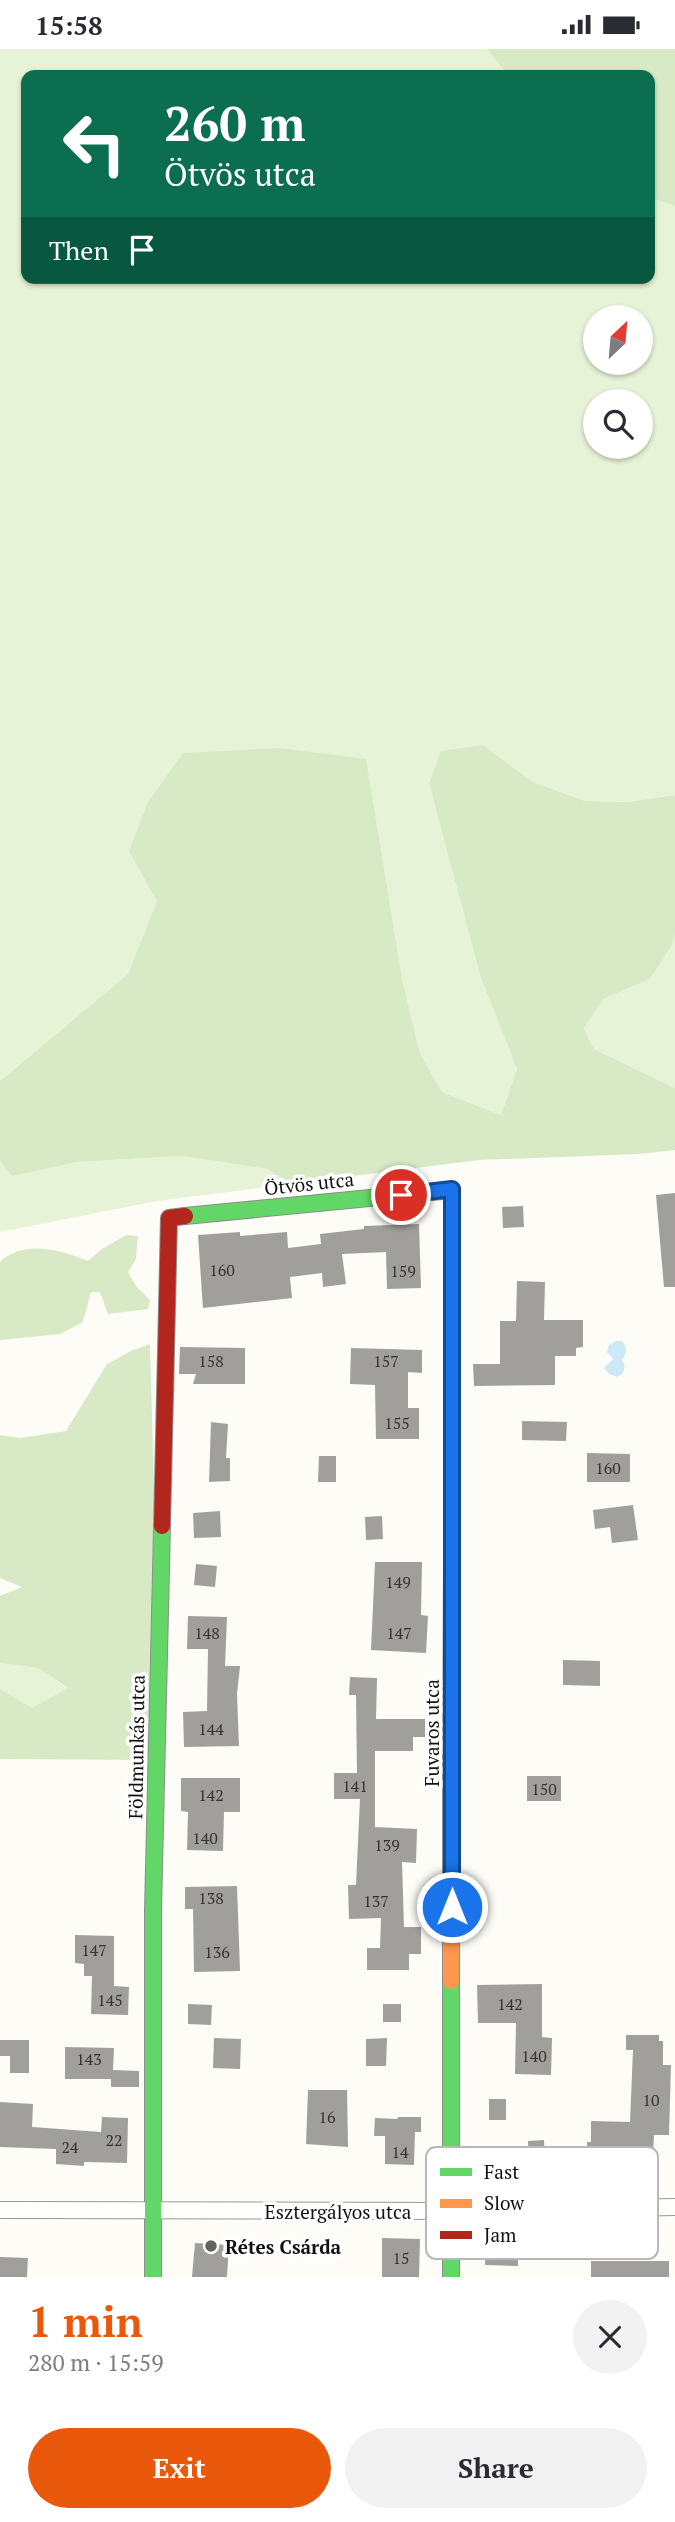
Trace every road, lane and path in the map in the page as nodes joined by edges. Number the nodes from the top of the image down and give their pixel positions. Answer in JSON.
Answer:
{"nodes":[{"id":1,"x":452,"y":1189,"type":"joint"},
{"id":2,"x":169,"y":1219,"type":"joint"},
{"id":3,"x":451,"y":2147,"type":"edge"},
{"id":4,"x":0,"y":2210,"type":"edge"},
{"id":5,"x":426,"y":2211,"type":"edge"},
{"id":6,"x":153,"y":2212,"type":"junction"},
{"id":7,"x":451,"y":2259,"type":"edge"},
{"id":8,"x":153,"y":2277,"type":"edge"},
{"id":9,"x":451,"y":2277,"type":"edge"}],
"edges":[{"from":1,"to":2,"type":"street","name":"Ötvös utca"},
{"from":1,"to":3,"type":"street","name":"Fuvaros utca"},
{"from":2,"to":6,"type":"street","name":"Földmunkás utca"},
{"from":4,"to":6,"type":"street","name":"Esztergályos utca"},
{"from":5,"to":6,"type":"street","name":"Esztergályos utca"},
{"from":6,"to":8,"type":"street","name":"Földmunkás utca"},
{"from":7,"to":9,"type":"street","name":"Fuvaros utca"}]}
